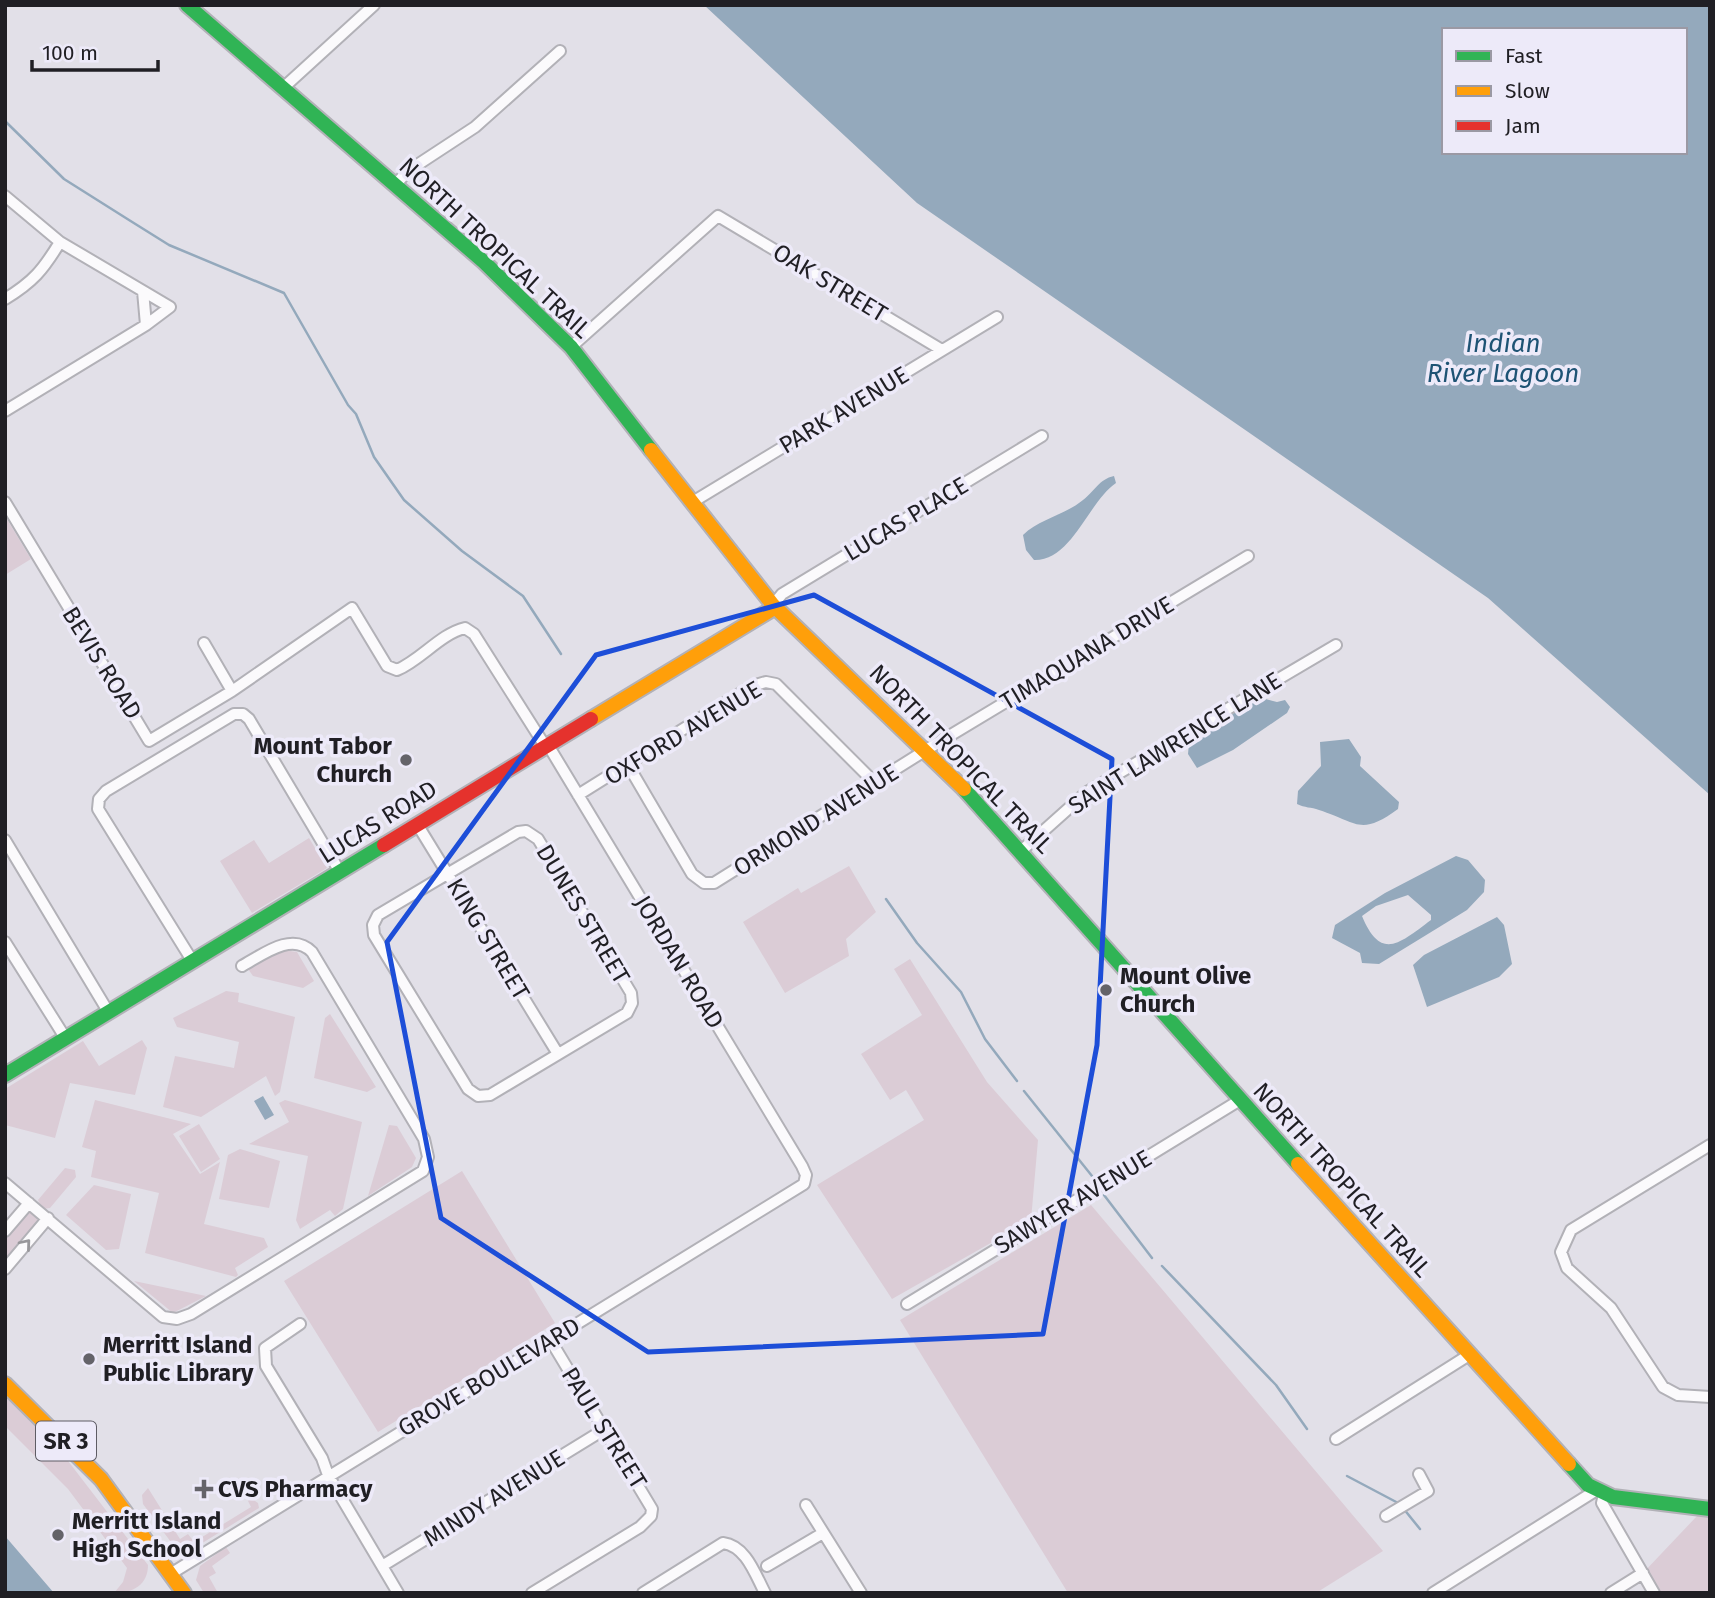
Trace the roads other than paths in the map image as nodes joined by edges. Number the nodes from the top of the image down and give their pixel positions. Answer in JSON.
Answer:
{"nodes":[{"id":1,"x":187,"y":5,"type":"edge"},
{"id":2,"x":374,"y":5,"type":"edge"},
{"id":3,"x":560,"y":51,"type":"dead end"},
{"id":4,"x":283,"y":88,"type":"junction"},
{"id":5,"x":395,"y":184,"type":"junction"},
{"id":6,"x":5,"y":196,"type":"edge"},
{"id":7,"x":60,"y":242,"type":"junction"},
{"id":8,"x":143,"y":291,"type":"junction"},
{"id":9,"x":5,"y":299,"type":"edge"},
{"id":10,"x":997,"y":317,"type":"dead end"},
{"id":11,"x":146,"y":325,"type":"junction"},
{"id":12,"x":571,"y":347,"type":"junction"},
{"id":13,"x":943,"y":350,"type":"junction"},
{"id":14,"x":5,"y":411,"type":"edge"},
{"id":15,"x":1042,"y":436,"type":"dead end"},
{"id":16,"x":5,"y":502,"type":"edge"},
{"id":17,"x":691,"y":503,"type":"junction"},
{"id":18,"x":1248,"y":556,"type":"dead end"},
{"id":19,"x":773,"y":605,"type":"junction"},
{"id":20,"x":204,"y":643,"type":"dead end"},
{"id":21,"x":1336,"y":645,"type":"dead end"},
{"id":22,"x":232,"y":691,"type":"junction"},
{"id":23,"x":547,"y":746,"type":"junction"},
{"id":24,"x":926,"y":750,"type":"junction"},
{"id":25,"x":628,"y":765,"type":"junction"},
{"id":26,"x":875,"y":783,"type":"junction"},
{"id":27,"x":578,"y":795,"type":"junction"},
{"id":28,"x":417,"y":824,"type":"junction"},
{"id":29,"x":5,"y":839,"type":"edge"},
{"id":30,"x":1021,"y":851,"type":"junction"},
{"id":31,"x":340,"y":872,"type":"junction"},
{"id":32,"x":448,"y":873,"type":"junction"},
{"id":33,"x":7,"y":948,"type":"edge"},
{"id":34,"x":193,"y":962,"type":"junction"},
{"id":35,"x":242,"y":966,"type":"dead end"},
{"id":36,"x":109,"y":1013,"type":"junction"},
{"id":37,"x":66,"y":1039,"type":"junction"},
{"id":38,"x":558,"y":1054,"type":"junction"},
{"id":39,"x":5,"y":1075,"type":"edge"},
{"id":40,"x":1240,"y":1100,"type":"junction"},
{"id":41,"x":1710,"y":1145,"type":"edge"},
{"id":42,"x":805,"y":1180,"type":"joint"},
{"id":43,"x":5,"y":1183,"type":"edge"},
{"id":44,"x":29,"y":1203,"type":"junction"},
{"id":45,"x":48,"y":1218,"type":"junction"},
{"id":46,"x":5,"y":1231,"type":"edge"},
{"id":47,"x":5,"y":1269,"type":"edge"},
{"id":48,"x":907,"y":1304,"type":"dead end"},
{"id":49,"x":300,"y":1324,"type":"dead end"},
{"id":50,"x":551,"y":1341,"type":"junction"},
{"id":51,"x":1469,"y":1355,"type":"junction"},
{"id":52,"x":5,"y":1384,"type":"edge"},
{"id":53,"x":1710,"y":1397,"type":"edge"},
{"id":54,"x":605,"y":1429,"type":"junction"},
{"id":55,"x":1336,"y":1439,"type":"dead end"},
{"id":56,"x":328,"y":1475,"type":"junction"},
{"id":57,"x":1419,"y":1475,"type":"dead end"},
{"id":58,"x":1600,"y":1493,"type":"junction"},
{"id":59,"x":806,"y":1504,"type":"dead end"},
{"id":60,"x":1710,"y":1509,"type":"edge"},
{"id":61,"x":1386,"y":1516,"type":"dead end"},
{"id":62,"x":823,"y":1533,"type":"junction"},
{"id":63,"x":382,"y":1566,"type":"junction"},
{"id":64,"x":767,"y":1566,"type":"dead end"},
{"id":65,"x":172,"y":1573,"type":"junction"},
{"id":66,"x":1643,"y":1573,"type":"junction"},
{"id":67,"x":184,"y":1593,"type":"edge"},
{"id":68,"x":398,"y":1593,"type":"edge"},
{"id":69,"x":532,"y":1593,"type":"edge"},
{"id":70,"x":643,"y":1593,"type":"edge"},
{"id":71,"x":765,"y":1593,"type":"edge"},
{"id":72,"x":861,"y":1593,"type":"edge"},
{"id":73,"x":1433,"y":1593,"type":"edge"},
{"id":74,"x":1611,"y":1593,"type":"edge"},
{"id":75,"x":1654,"y":1593,"type":"edge"}],
"edges":[{"from":1,"to":4,"type":"street","name":"NORTH TROPICAL TRAIL"},
{"from":2,"to":4,"type":"street"},
{"from":3,"to":5,"type":"street"},
{"from":4,"to":5,"type":"street","name":"NORTH TROPICAL TRAIL"},
{"from":5,"to":12,"type":"street","name":"NORTH TROPICAL TRAIL"},
{"from":6,"to":7,"type":"street"},
{"from":7,"to":8,"type":"street"},
{"from":7,"to":9,"type":"street"},
{"from":8,"to":11,"type":"street"},
{"from":8,"to":11,"type":"street"},
{"from":10,"to":13,"type":"street","name":"PARK AVENUE"},
{"from":11,"to":14,"type":"street"},
{"from":12,"to":13,"type":"street","name":"OAK STREET"},
{"from":12,"to":17,"type":"street","name":"NORTH TROPICAL TRAIL"},
{"from":13,"to":17,"type":"street","name":"PARK AVENUE"},
{"from":15,"to":19,"type":"street","name":"LUCAS PLACE"},
{"from":16,"to":22,"type":"street","name":"BEVIS ROAD"},
{"from":17,"to":19,"type":"street","name":"NORTH TROPICAL TRAIL"},
{"from":18,"to":24,"type":"street","name":"TIMAQUANA DRIVE"},
{"from":19,"to":23,"type":"street","name":"LUCAS ROAD"},
{"from":19,"to":24,"type":"street","name":"NORTH TROPICAL TRAIL"},
{"from":20,"to":22,"type":"street"},
{"from":21,"to":30,"type":"street","name":"SAINT LAWRENCE LANE"},
{"from":22,"to":23,"type":"street","name":"BEVIS ROAD"},
{"from":23,"to":27,"type":"street","name":"JORDAN ROAD"},
{"from":23,"to":28,"type":"street","name":"LUCAS ROAD"},
{"from":24,"to":26,"type":"street","name":"ORMOND AVENUE"},
{"from":24,"to":30,"type":"street","name":"NORTH TROPICAL TRAIL"},
{"from":25,"to":26,"type":"street","name":"OXFORD AVENUE"},
{"from":25,"to":26,"type":"street","name":"ORMOND AVENUE"},
{"from":25,"to":27,"type":"street","name":"OXFORD AVENUE"},
{"from":27,"to":42,"type":"street","name":"JORDAN ROAD"},
{"from":28,"to":31,"type":"street","name":"LUCAS ROAD"},
{"from":28,"to":32,"type":"street","name":"KING STREET"},
{"from":29,"to":36,"type":"street"},
{"from":30,"to":40,"type":"street","name":"NORTH TROPICAL TRAIL"},
{"from":31,"to":34,"type":"street","name":"LUCAS ROAD"},
{"from":31,"to":34,"type":"street"},
{"from":32,"to":38,"type":"street","name":"KING STREET"},
{"from":32,"to":38,"type":"street","name":"DUNES STREET"},
{"from":32,"to":38,"type":"street"},
{"from":33,"to":37,"type":"street"},
{"from":34,"to":36,"type":"street","name":"LUCAS ROAD"},
{"from":35,"to":45,"type":"street"},
{"from":36,"to":37,"type":"street","name":"LUCAS ROAD"},
{"from":37,"to":39,"type":"street","name":"LUCAS ROAD"},
{"from":40,"to":48,"type":"street","name":"SAWYER AVENUE"},
{"from":40,"to":51,"type":"street","name":"NORTH TROPICAL TRAIL"},
{"from":41,"to":53,"type":"street"},
{"from":42,"to":50,"type":"street","name":"GROVE BOULEVARD"},
{"from":43,"to":44,"type":"street"},
{"from":44,"to":45,"type":"street"},
{"from":44,"to":46,"type":"street"},
{"from":47,"to":45,"type":"street","one_way":true},
{"from":49,"to":56,"type":"street"},
{"from":50,"to":54,"type":"street","name":"PAUL STREET"},
{"from":50,"to":56,"type":"street","name":"GROVE BOULEVARD"},
{"from":51,"to":55,"type":"street"},
{"from":51,"to":58,"type":"street","name":"NORTH TROPICAL TRAIL"},
{"from":52,"to":65,"type":"street","number":"SR 3"},
{"from":54,"to":63,"type":"street","name":"MINDY AVENUE"},
{"from":54,"to":69,"type":"street","name":"PAUL STREET"},
{"from":56,"to":63,"type":"street"},
{"from":56,"to":65,"type":"street","name":"GROVE BOULEVARD"},
{"from":57,"to":61,"type":"street"},
{"from":58,"to":60,"type":"street"},
{"from":58,"to":66,"type":"street"},
{"from":58,"to":73,"type":"street"},
{"from":59,"to":62,"type":"street"},
{"from":62,"to":64,"type":"street"},
{"from":62,"to":72,"type":"street"},
{"from":63,"to":68,"type":"street"},
{"from":65,"to":67,"type":"street","number":"SR 3"},
{"from":66,"to":74,"type":"street"},
{"from":66,"to":75,"type":"street"},
{"from":70,"to":71,"type":"street"}]}
